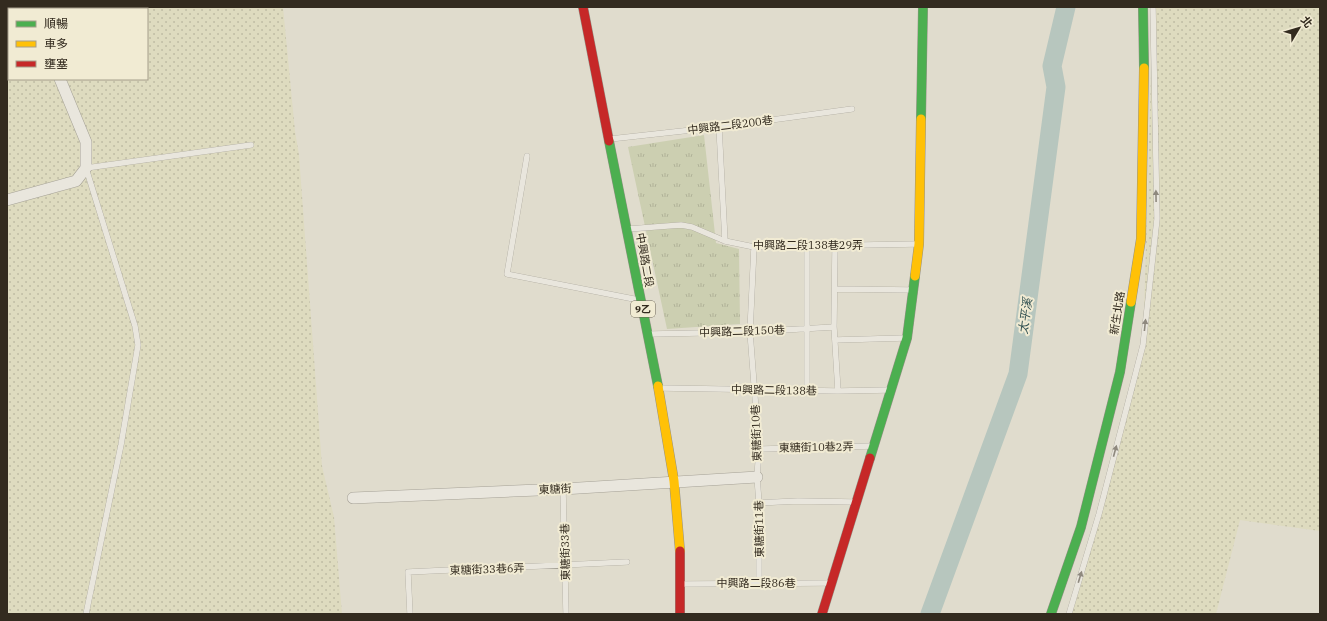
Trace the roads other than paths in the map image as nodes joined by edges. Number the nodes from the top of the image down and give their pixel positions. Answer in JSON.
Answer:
{"nodes":[{"id":1,"x":583,"y":7,"type":"edge"},
{"id":2,"x":923,"y":7,"type":"edge"},
{"id":3,"x":1143,"y":7,"type":"edge"},
{"id":4,"x":1153,"y":7,"type":"edge"},
{"id":5,"x":60,"y":80,"type":"edge"},
{"id":6,"x":852,"y":110,"type":"dead end"},
{"id":7,"x":719,"y":127,"type":"junction"},
{"id":8,"x":608,"y":139,"type":"junction"},
{"id":9,"x":251,"y":145,"type":"dead end"},
{"id":10,"x":527,"y":156,"type":"dead end"},
{"id":11,"x":86,"y":168,"type":"junction"},
{"id":12,"x":7,"y":200,"type":"edge"},
{"id":13,"x":628,"y":229,"type":"junction"},
{"id":14,"x":725,"y":241,"type":"junction"},
{"id":15,"x":919,"y":244,"type":"junction"},
{"id":16,"x":807,"y":245,"type":"junction"},
{"id":17,"x":835,"y":246,"type":"junction"},
{"id":18,"x":754,"y":247,"type":"junction"},
{"id":19,"x":835,"y":289,"type":"junction"},
{"id":20,"x":914,"y":290,"type":"junction"},
{"id":21,"x":640,"y":300,"type":"junction"},
{"id":22,"x":834,"y":327,"type":"junction"},
{"id":23,"x":806,"y":329,"type":"junction"},
{"id":24,"x":750,"y":332,"type":"junction"},
{"id":25,"x":649,"y":334,"type":"junction"},
{"id":26,"x":907,"y":338,"type":"junction"},
{"id":27,"x":835,"y":340,"type":"junction"},
{"id":28,"x":657,"y":388,"type":"junction"},
{"id":29,"x":754,"y":390,"type":"junction"},
{"id":30,"x":891,"y":390,"type":"junction"},
{"id":31,"x":807,"y":391,"type":"junction"},
{"id":32,"x":838,"y":392,"type":"junction"},
{"id":33,"x":873,"y":446,"type":"junction"},
{"id":34,"x":759,"y":449,"type":"junction"},
{"id":35,"x":757,"y":477,"type":"junction"},
{"id":36,"x":674,"y":481,"type":"junction"},
{"id":37,"x":563,"y":489,"type":"junction"},
{"id":38,"x":353,"y":498,"type":"dead end"},
{"id":39,"x":856,"y":502,"type":"junction"},
{"id":40,"x":759,"y":503,"type":"junction"},
{"id":41,"x":627,"y":562,"type":"dead end"},
{"id":42,"x":565,"y":566,"type":"junction"},
{"id":43,"x":759,"y":582,"type":"junction"},
{"id":44,"x":832,"y":583,"type":"junction"},
{"id":45,"x":680,"y":584,"type":"junction"},
{"id":46,"x":86,"y":614,"type":"edge"},
{"id":47,"x":410,"y":614,"type":"edge"},
{"id":48,"x":566,"y":614,"type":"edge"},
{"id":49,"x":680,"y":614,"type":"edge"},
{"id":50,"x":822,"y":614,"type":"edge"},
{"id":51,"x":1051,"y":614,"type":"edge"},
{"id":52,"x":1069,"y":614,"type":"edge"}],
"edges":[{"from":1,"to":8,"type":"street","name":"中興路二段","number":"9乙"},
{"from":2,"to":15,"type":"street"},
{"from":3,"to":51,"type":"street","name":"新生北路"},
{"from":52,"to":4,"type":"lane","one_way":true},
{"from":5,"to":11,"type":"street"},
{"from":6,"to":7,"type":"lane","name":"中興路二段200巷"},
{"from":7,"to":8,"type":"lane","name":"中興路二段200巷"},
{"from":7,"to":14,"type":"lane"},
{"from":8,"to":13,"type":"street","name":"中興路二段","number":"9乙"},
{"from":9,"to":11,"type":"lane"},
{"from":10,"to":21,"type":"lane"},
{"from":11,"to":12,"type":"street"},
{"from":11,"to":46,"type":"lane"},
{"from":13,"to":14,"type":"lane","name":"中興路二段138巷29弄"},
{"from":13,"to":21,"type":"street","name":"中興路二段","number":"9乙"},
{"from":14,"to":18,"type":"lane","name":"中興路二段138巷29弄"},
{"from":15,"to":17,"type":"lane","name":"中興路二段138巷29弄"},
{"from":15,"to":20,"type":"street"},
{"from":16,"to":17,"type":"lane","name":"中興路二段138巷29弄"},
{"from":16,"to":18,"type":"lane","name":"中興路二段138巷29弄"},
{"from":16,"to":23,"type":"lane"},
{"from":17,"to":19,"type":"lane"},
{"from":18,"to":24,"type":"lane","name":"東糖街10巷"},
{"from":19,"to":20,"type":"lane"},
{"from":19,"to":22,"type":"lane"},
{"from":20,"to":26,"type":"street"},
{"from":21,"to":25,"type":"street","name":"中興路二段","number":"9乙"},
{"from":22,"to":23,"type":"lane","name":"中興路二段150巷"},
{"from":22,"to":27,"type":"lane"},
{"from":23,"to":24,"type":"lane","name":"中興路二段150巷"},
{"from":23,"to":31,"type":"lane"},
{"from":24,"to":25,"type":"lane","name":"中興路二段150巷"},
{"from":24,"to":29,"type":"lane","name":"東糖街10巷"},
{"from":25,"to":28,"type":"street","name":"中興路二段","number":"9乙"},
{"from":26,"to":27,"type":"lane"},
{"from":26,"to":30,"type":"street"},
{"from":27,"to":32,"type":"lane"},
{"from":28,"to":29,"type":"lane","name":"中興路二段138巷"},
{"from":28,"to":36,"type":"street","name":"中興路二段","number":"9乙"},
{"from":29,"to":31,"type":"lane","name":"中興路二段138巷"},
{"from":29,"to":34,"type":"lane","name":"東糖街10巷"},
{"from":30,"to":32,"type":"lane","name":"中興路二段138巷"},
{"from":30,"to":33,"type":"street"},
{"from":31,"to":32,"type":"lane","name":"中興路二段138巷"},
{"from":33,"to":34,"type":"lane","name":"東糖街10巷2弄"},
{"from":33,"to":39,"type":"street"},
{"from":34,"to":35,"type":"lane","name":"東糖街10巷"},
{"from":35,"to":36,"type":"street","name":"東糖街"},
{"from":35,"to":40,"type":"lane","name":"東糖街11巷"},
{"from":36,"to":37,"type":"street","name":"東糖街"},
{"from":36,"to":45,"type":"street","name":"中興路二段","number":"9乙"},
{"from":37,"to":38,"type":"street","name":"東糖街"},
{"from":37,"to":42,"type":"lane","name":"東糖街33巷"},
{"from":39,"to":40,"type":"lane"},
{"from":39,"to":44,"type":"street"},
{"from":40,"to":43,"type":"lane","name":"東糖街11巷"},
{"from":41,"to":42,"type":"lane","name":"東糖街33巷6弄"},
{"from":42,"to":47,"type":"lane","name":"東糖街33巷6弄"},
{"from":42,"to":48,"type":"lane","name":"東糖街33巷"},
{"from":43,"to":44,"type":"lane","name":"中興路二段86巷"},
{"from":43,"to":45,"type":"lane","name":"中興路二段86巷"},
{"from":44,"to":50,"type":"street"},
{"from":45,"to":49,"type":"street","name":"中興路二段","number":"9乙"}]}
